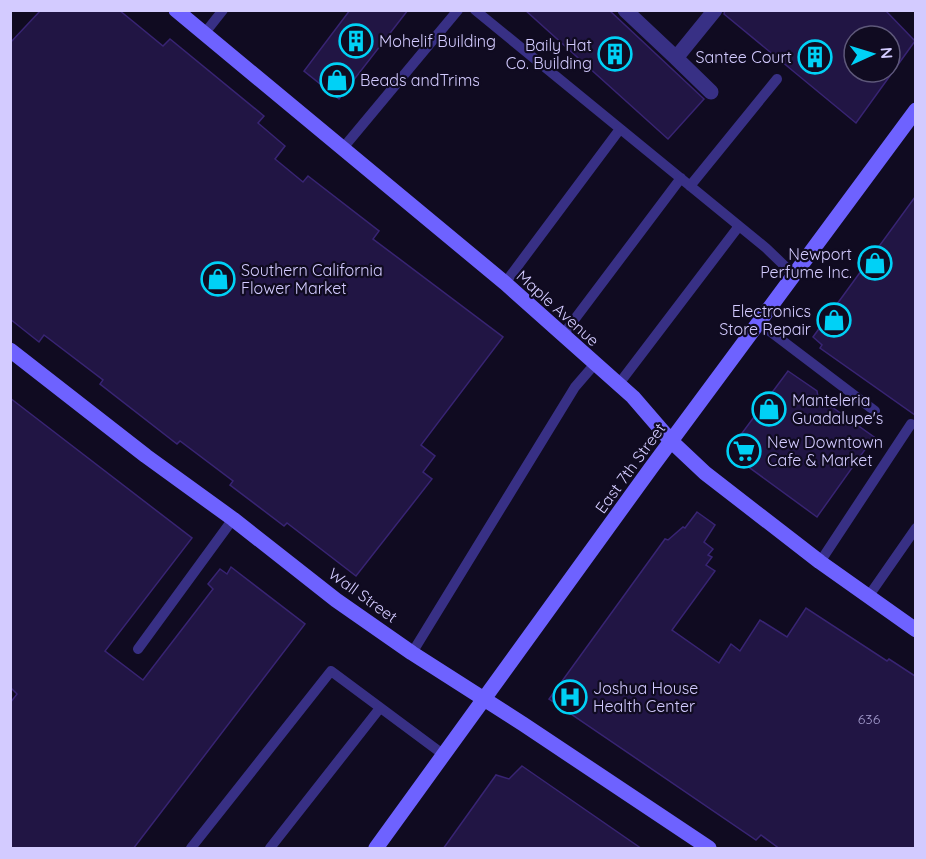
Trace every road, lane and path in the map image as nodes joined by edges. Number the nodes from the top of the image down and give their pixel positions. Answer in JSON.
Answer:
{"nodes":[{"id":1,"x":176,"y":10,"type":"edge"},
{"id":2,"x":223,"y":10,"type":"edge"},
{"id":3,"x":458,"y":10,"type":"edge"},
{"id":4,"x":475,"y":10,"type":"edge"},
{"id":5,"x":625,"y":10,"type":"edge"},
{"id":6,"x":715,"y":10,"type":"edge"},
{"id":7,"x":204,"y":34,"type":"junction"},
{"id":8,"x":676,"y":58,"type":"junction"},
{"id":9,"x":777,"y":79,"type":"dead end"},
{"id":10,"x":711,"y":92,"type":"dead end"},
{"id":11,"x":915,"y":110,"type":"edge"},
{"id":12,"x":620,"y":129,"type":"junction"},
{"id":13,"x":343,"y":148,"type":"junction"},
{"id":14,"x":681,"y":178,"type":"junction"},
{"id":15,"x":690,"y":186,"type":"junction"},
{"id":16,"x":739,"y":226,"type":"junction"},
{"id":17,"x":794,"y":275,"type":"junction"},
{"id":18,"x":505,"y":284,"type":"junction"},
{"id":19,"x":759,"y":323,"type":"junction"},
{"id":20,"x":562,"y":336,"type":"junction"},
{"id":21,"x":10,"y":350,"type":"edge"},
{"id":22,"x":594,"y":365,"type":"junction"},
{"id":23,"x":618,"y":385,"type":"junction"},
{"id":24,"x":875,"y":411,"type":"dead end"},
{"id":25,"x":911,"y":424,"type":"dead end"},
{"id":26,"x":671,"y":441,"type":"junction"},
{"id":27,"x":233,"y":519,"type":"junction"},
{"id":28,"x":915,"y":528,"type":"edge"},
{"id":29,"x":820,"y":562,"type":"junction"},
{"id":30,"x":868,"y":597,"type":"junction"},
{"id":31,"x":915,"y":630,"type":"edge"},
{"id":32,"x":138,"y":649,"type":"dead end"},
{"id":33,"x":412,"y":653,"type":"junction"},
{"id":34,"x":484,"y":698,"type":"junction"},
{"id":35,"x":380,"y":708,"type":"junction"},
{"id":36,"x":444,"y":755,"type":"junction"},
{"id":37,"x":704,"y":847,"type":"edge"},
{"id":38,"x":191,"y":849,"type":"edge"},
{"id":39,"x":270,"y":849,"type":"edge"},
{"id":40,"x":376,"y":849,"type":"edge"}],
"edges":[{"from":1,"to":7,"type":"street","name":"Maple Avenue"},
{"from":2,"to":7,"type":"lane"},
{"from":3,"to":13,"type":"lane"},
{"from":4,"to":12,"type":"lane"},
{"from":5,"to":8,"type":"street"},
{"from":6,"to":8,"type":"street"},
{"from":7,"to":13,"type":"street","name":"Maple Avenue"},
{"from":8,"to":10,"type":"street"},
{"from":9,"to":15,"type":"lane"},
{"from":11,"to":17,"type":"street","name":"East 7th Street"},
{"from":12,"to":14,"type":"lane"},
{"from":12,"to":18,"type":"lane"},
{"from":13,"to":18,"type":"street","name":"Maple Avenue"},
{"from":14,"to":15,"type":"lane"},
{"from":14,"to":20,"type":"lane"},
{"from":15,"to":16,"type":"lane"},
{"from":16,"to":17,"type":"lane"},
{"from":16,"to":23,"type":"lane"},
{"from":17,"to":19,"type":"street","name":"East 7th Street"},
{"from":18,"to":20,"type":"street","name":"Maple Avenue"},
{"from":19,"to":24,"type":"lane"},
{"from":19,"to":26,"type":"street","name":"East 7th Street"},
{"from":20,"to":22,"type":"street","name":"Maple Avenue"},
{"from":21,"to":27,"type":"street","name":"Wall Street"},
{"from":22,"to":23,"type":"street","name":"Maple Avenue"},
{"from":22,"to":33,"type":"lane"},
{"from":23,"to":26,"type":"street","name":"Maple Avenue"},
{"from":25,"to":29,"type":"lane"},
{"from":26,"to":29,"type":"street","name":"Maple Avenue"},
{"from":26,"to":34,"type":"street","name":"East 7th Street"},
{"from":27,"to":32,"type":"lane"},
{"from":27,"to":33,"type":"street","name":"Wall Street"},
{"from":28,"to":30,"type":"lane"},
{"from":29,"to":30,"type":"street","name":"Maple Avenue"},
{"from":30,"to":31,"type":"street","name":"Maple Avenue"},
{"from":33,"to":34,"type":"street","name":"Wall Street"},
{"from":34,"to":36,"type":"street","name":"East 7th Street"},
{"from":34,"to":37,"type":"street","name":"Wall Street"},
{"from":35,"to":36,"type":"lane"},
{"from":35,"to":38,"type":"lane"},
{"from":35,"to":39,"type":"lane"},
{"from":36,"to":40,"type":"street","name":"East 7th Street"}]}
